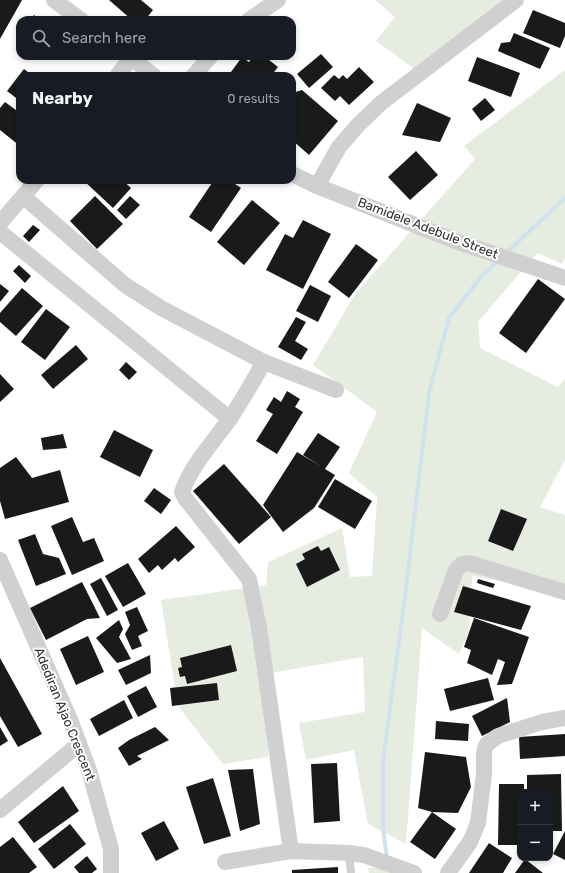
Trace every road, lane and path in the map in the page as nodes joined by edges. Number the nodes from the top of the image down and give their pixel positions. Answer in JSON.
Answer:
{"nodes":[{"id":1,"x":54,"y":0,"type":"edge"},
{"id":2,"x":278,"y":0,"type":"edge"},
{"id":3,"x":516,"y":0,"type":"edge"},
{"id":4,"x":76,"y":16,"type":"edge"},
{"id":5,"x":255,"y":16,"type":"edge"},
{"id":6,"x":128,"y":60,"type":"edge"},
{"id":7,"x":134,"y":60,"type":"edge"},
{"id":8,"x":207,"y":60,"type":"edge"},
{"id":9,"x":120,"y":72,"type":"edge"},
{"id":10,"x":149,"y":72,"type":"edge"},
{"id":11,"x":197,"y":72,"type":"edge"},
{"id":12,"x":296,"y":176,"type":"edge"},
{"id":13,"x":34,"y":184,"type":"edge"},
{"id":14,"x":317,"y":186,"type":"junction"},
{"id":15,"x":24,"y":197,"type":"junction"},
{"id":16,"x":0,"y":223,"type":"edge"},
{"id":17,"x":0,"y":232,"type":"edge"},
{"id":18,"x":565,"y":278,"type":"edge"},
{"id":19,"x":264,"y":362,"type":"junction"},
{"id":20,"x":336,"y":390,"type":"dead end"},
{"id":21,"x":230,"y":419,"type":"junction"},
{"id":22,"x":0,"y":560,"type":"edge"},
{"id":23,"x":565,"y":592,"type":"edge"},
{"id":24,"x":440,"y":614,"type":"dead end"},
{"id":25,"x":565,"y":718,"type":"edge"},
{"id":26,"x":79,"y":744,"type":"junction"},
{"id":27,"x":0,"y":810,"type":"edge"},
{"id":28,"x":291,"y":851,"type":"junction"},
{"id":29,"x":357,"y":854,"type":"junction"},
{"id":30,"x":225,"y":862,"type":"dead end"},
{"id":31,"x":111,"y":873,"type":"edge"},
{"id":32,"x":351,"y":873,"type":"edge"},
{"id":33,"x":414,"y":873,"type":"edge"},
{"id":34,"x":448,"y":873,"type":"edge"}],
"edges":[{"from":1,"to":4,"type":"street"},
{"from":2,"to":5,"type":"street"},
{"from":3,"to":14,"type":"street"},
{"from":6,"to":9,"type":"street"},
{"from":7,"to":10,"type":"street"},
{"from":8,"to":11,"type":"street"},
{"from":12,"to":14,"type":"street","name":"Bamidele Adebule Street"},
{"from":13,"to":15,"type":"street"},
{"from":14,"to":18,"type":"street","name":"Bamidele Adebule Street"},
{"from":15,"to":16,"type":"street"},
{"from":15,"to":19,"type":"street"},
{"from":17,"to":21,"type":"street"},
{"from":19,"to":20,"type":"street"},
{"from":19,"to":21,"type":"street"},
{"from":21,"to":28,"type":"street"},
{"from":22,"to":26,"type":"street","name":"Adediran Ajao Crescent"},
{"from":23,"to":24,"type":"street"},
{"from":25,"to":34,"type":"street"},
{"from":26,"to":27,"type":"street"},
{"from":26,"to":31,"type":"street","name":"Adediran Ajao Crescent"},
{"from":28,"to":29,"type":"street"},
{"from":28,"to":30,"type":"street"},
{"from":29,"to":32,"type":"lane"},
{"from":29,"to":33,"type":"street"}]}
